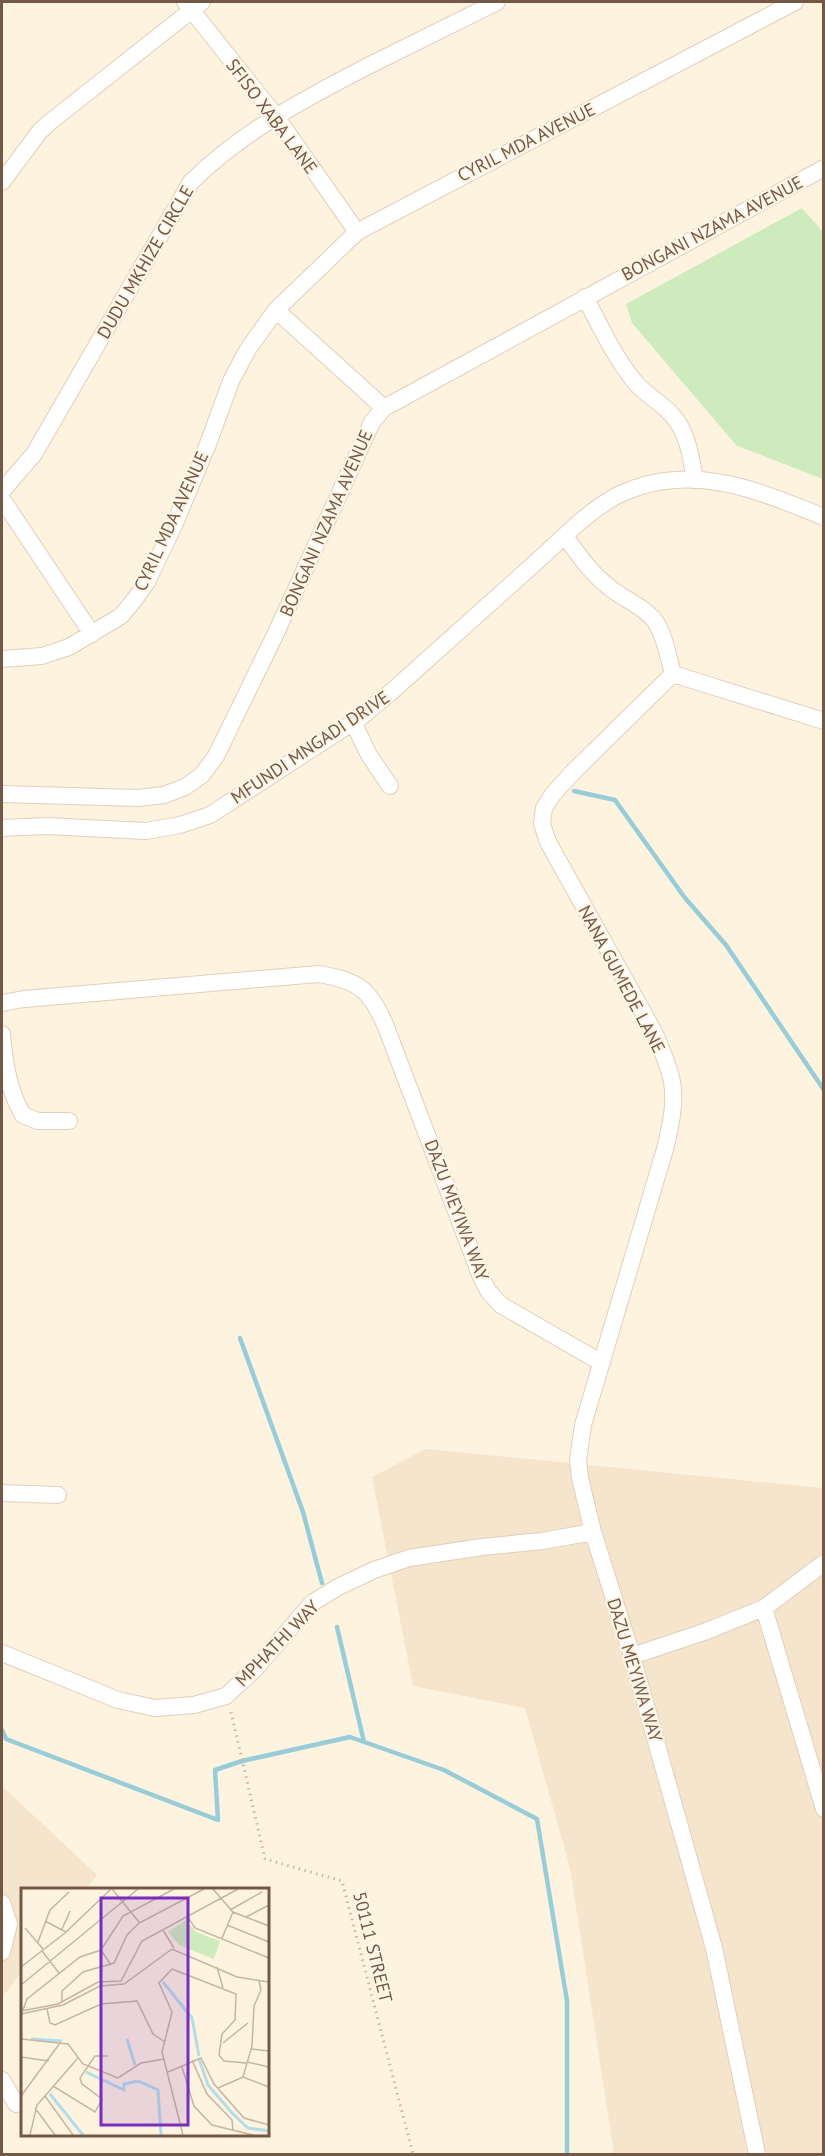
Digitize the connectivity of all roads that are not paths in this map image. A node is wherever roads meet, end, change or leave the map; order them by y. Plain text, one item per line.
1 (497, 2) edge
2 (795, 2) edge
3 (193, 4) edge
4 (275, 115) junction
5 (821, 175) edge
6 (2, 182) edge
7 (357, 232) junction
8 (585, 297) junction
9 (276, 310) junction
10 (384, 408) junction
11 (695, 480) junction
12 (2, 490) edge
13 (2, 499) edge
14 (824, 517) edge
15 (565, 536) junction
16 (92, 634) junction
17 (2, 659) edge
18 (673, 674) junction
19 (353, 722) junction
20 (824, 722) edge
21 (390, 786) dead end
22 (2, 794) edge
23 (2, 828) edge
24 (2, 1003) edge
25 (2, 1034) edge
26 (69, 1121) dead end
27 (602, 1363) junction
28 (2, 1492) edge
29 (58, 1495) dead end
30 (593, 1532) junction
31 (824, 1563) edge
32 (764, 1608) junction
33 (2, 1653) edge
34 (633, 1656) junction
35 (824, 1809) edge
36 (2, 1903) edge
37 (3, 1950) edge
38 (2, 2080) edge
39 (16, 2104) dead end
40 (757, 2154) edge

1 - 4 street, DUDU MKHIZE CIRCLE
2 - 7 street, CYRIL MDA AVENUE
3 - 4 street, SFISO XABA LANE
3 - 6 street
4 - 7 street, SFISO XABA LANE
4 - 12 street, DUDU MKHIZE CIRCLE
5 - 8 street, BONGANI NZAMA AVENUE
7 - 9 street, CYRIL MDA AVENUE
8 - 10 street, BONGANI NZAMA AVENUE
8 - 11 street
9 - 10 street
9 - 16 street, CYRIL MDA AVENUE
10 - 22 street, BONGANI NZAMA AVENUE
11 - 14 street, MFUNDI MNGADI DRIVE
11 - 15 street, MFUNDI MNGADI DRIVE
13 - 16 street
15 - 18 street
15 - 19 street, MFUNDI MNGADI DRIVE
16 - 17 street, CYRIL MDA AVENUE
18 - 20 street
18 - 27 street, NANA GUMEDE LANE
19 - 21 street
19 - 23 street, MFUNDI MNGADI DRIVE
24 - 27 street, DAZU MEYIWA WAY
25 - 26 street
27 - 30 street, DAZU MEYIWA WAY
28 - 29 street
30 - 33 street, MPHATHI WAY
30 - 34 street, DAZU MEYIWA WAY
31 - 32 street
32 - 34 street
32 - 35 street
34 - 40 street, DAZU MEYIWA WAY
36 - 37 street
38 - 39 street

